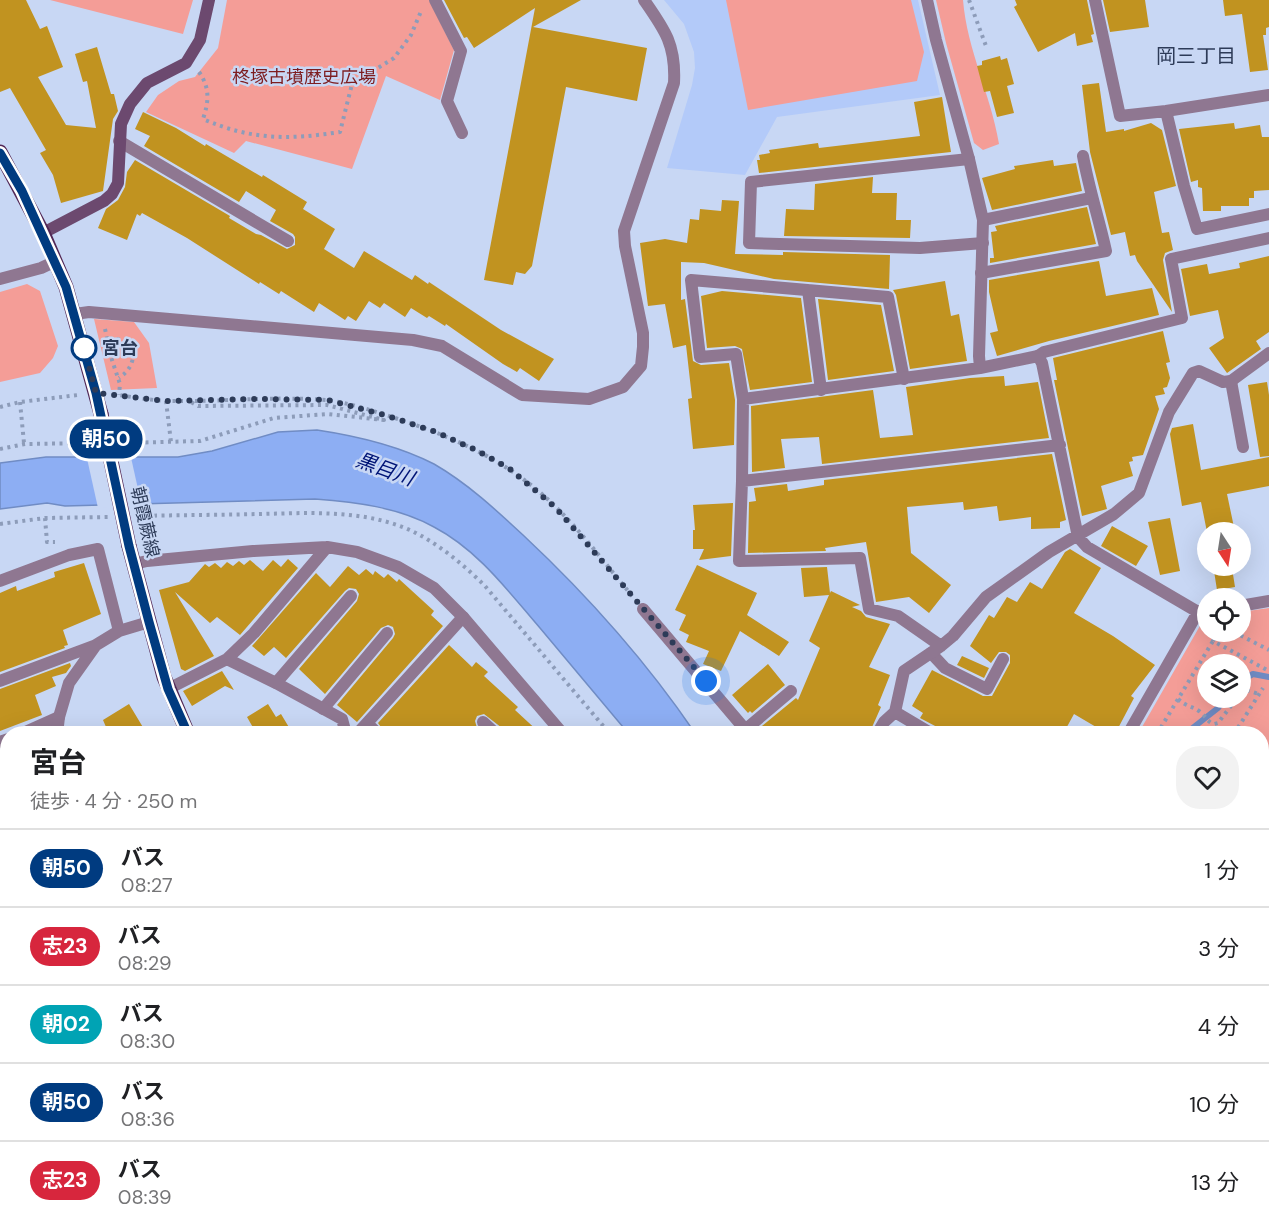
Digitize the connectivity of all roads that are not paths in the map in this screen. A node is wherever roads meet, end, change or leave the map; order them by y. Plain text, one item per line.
1 (209, 0) edge
2 (435, 0) edge
3 (644, 0) edge
4 (927, 0) edge
5 (1095, 0) edge
6 (1269, 95) edge
7 (1166, 111) junction
8 (462, 133) dead end
9 (119, 141) junction
10 (0, 152) edge
11 (1083, 156) dead end
12 (969, 159) junction
13 (1092, 198) junction
14 (1269, 214) edge
15 (983, 220) junction
16 (43, 233) junction
17 (1269, 238) edge
18 (288, 241) dead end
19 (983, 243) junction
20 (56, 261) junction
21 (981, 273) junction
22 (0, 279) edge
23 (808, 290) junction
24 (75, 314) junction
25 (1269, 352) edge
26 (1038, 356) junction
27 (980, 368) junction
28 (904, 379) junction
29 (1231, 381) junction
30 (821, 390) junction
31 (743, 399) junction
32 (1060, 445) junction
33 (1243, 447) dead end
34 (742, 482) junction
35 (1078, 537) junction
36 (327, 547) junction
37 (134, 564) junction
38 (0, 581) edge
39 (351, 596) dead end
40 (1269, 601) edge
41 (1251, 604) edge
42 (1197, 608) edge
43 (643, 609) road end
44 (463, 617) junction
45 (1197, 619) edge
46 (149, 622) junction
47 (119, 631) junction
48 (387, 633) dead end
49 (96, 645) junction
50 (936, 650) junction
51 (227, 659) junction
52 (1004, 659) dead end
53 (0, 681) edge
54 (276, 683) junction
55 (168, 689) junction
56 (791, 691) dead end
57 (323, 709) junction
58 (895, 712) junction
59 (59, 717) junction
60 (483, 722) dead end
61 (367, 723) junction
62 (39, 726) edge
63 (58, 726) edge
64 (184, 726) edge
65 (344, 726) edge
66 (364, 726) edge
67 (370, 726) edge
68 (487, 726) edge
69 (556, 726) edge
70 (744, 726) edge
71 (753, 726) edge
72 (882, 726) edge
73 (919, 726) edge
74 (1133, 726) edge

1 - 9 street
2 - 8 street
3 - 24 street
4 - 12 street
5 - 7 street
6 - 7 street
7 - 14 street
9 - 16 street
9 - 18 street
10 - 16 main road, 朝霞蕨線
11 - 13 street
12 - 15 street
12 - 19 street
13 - 15 street
13 - 21 street
15 - 19 street
16 - 20 main road, 朝霞蕨線
17 - 26 street
19 - 21 street
20 - 22 street
20 - 24 main road, 朝霞蕨線
21 - 27 street
23 - 28 street
23 - 30 street
23 - 31 street
24 - 37 main road, 朝霞蕨線, bridge
25 - 29 street
26 - 27 street
26 - 32 street
27 - 28 street
28 - 30 street
29 - 33 street
29 - 35 street
30 - 31 street
31 - 34 street
32 - 34 street
32 - 35 street
34 - 50 street
35 - 42 street
35 - 50 street
36 - 37 street
36 - 44 street
36 - 51 street
37 - 46 main road, 朝霞蕨線
38 - 47 street
39 - 54 street
40 - 41 street
43 - 70 street
44 - 61 street
44 - 69 street
45 - 74 street
46 - 47 street
46 - 55 main road, 朝霞蕨線
47 - 49 street
48 - 57 street
49 - 53 street
49 - 59 street
50 - 52 street
50 - 58 street
51 - 54 street
51 - 55 street
54 - 57 street
55 - 64 main road, 朝霞蕨線
56 - 71 street
57 - 65 street
58 - 72 street
58 - 73 street
59 - 62 street
59 - 63 street
60 - 68 street
61 - 66 street
61 - 67 street

